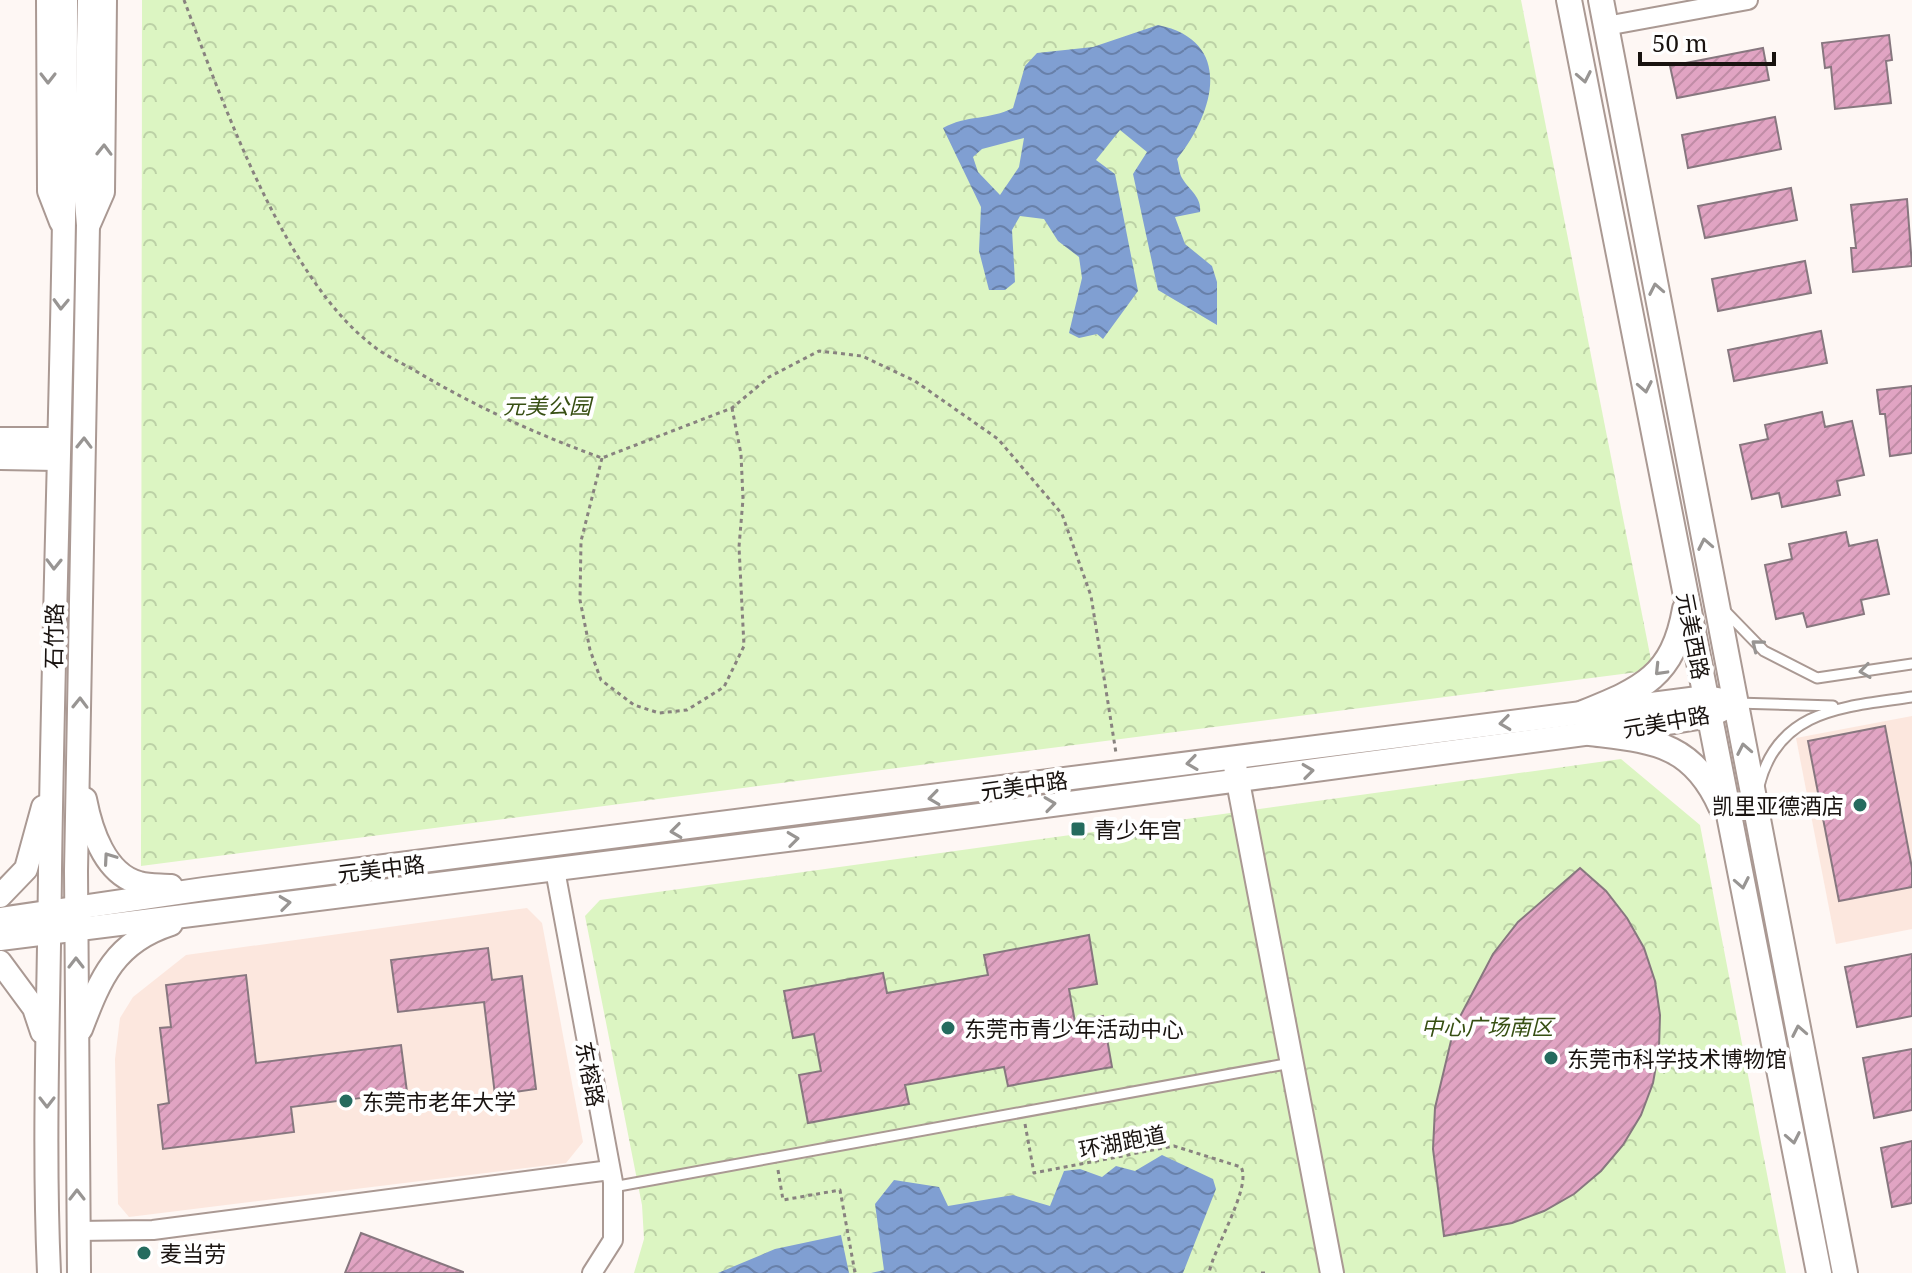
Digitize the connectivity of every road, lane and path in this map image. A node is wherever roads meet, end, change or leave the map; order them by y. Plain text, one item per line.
1 (48, 0) edge
2 (66, 0) edge
3 (89, 0) edge
4 (105, 0) edge
5 (184, 0) edge
6 (1569, 0) edge
7 (1601, 0) edge
8 (1748, 0) edge
9 (1606, 26) junction
10 (88, 225) junction
11 (63, 226) junction
12 (732, 408) junction
13 (0, 439) edge
14 (56, 449) junction
15 (0, 458) edge
16 (602, 458) junction
17 (1714, 591) junction
18 (1687, 599) junction
19 (1912, 664) edge
20 (1912, 697) edge
21 (1736, 703) junction
22 (1708, 707) junction
23 (1844, 707) junction
24 (1586, 723) junction
25 (1235, 768) junction
26 (79, 772) junction
27 (1119, 772) junction
28 (51, 775) junction
29 (1756, 809) junction
30 (1732, 830) junction
31 (555, 870) junction
32 (204, 889) junction
33 (0, 896) edge
34 (207, 913) junction
35 (76, 918) junction
36 (0, 919) edge
37 (49, 922) junction
38 (0, 939) edge
39 (0, 962) edge
40 (76, 1041) junction
41 (47, 1046) junction
42 (1291, 1063) junction
43 (1022, 1112) junction
44 (776, 1158) junction
45 (612, 1179) junction
46 (77, 1231) junction
47 (49, 1273) edge
48 (79, 1273) edge
49 (592, 1273) edge
50 (855, 1273) edge
51 (1209, 1273) edge
52 (1261, 1273) edge
53 (1267, 1273) edge
54 (1332, 1273) edge
55 (1819, 1273) edge
56 (1845, 1273) edge

1 -> 11 street
2 - 11 street, 石竹路
3 - 10 street, 石竹路
10 -> 4 street
5 - 16 path
6 -> 18 main road, 元美西路
7 - 9 main road, 元美西路
8 - 9 street
17 -> 9 main road, 元美西路
26 -> 10 street, 石竹路
11 -> 14 street, 石竹路
12 - 16 path
12 - 16 path
12 - 27 path
13 - 14 street
14 - 15 street
14 -> 28 street, 石竹路
19 -> 17 lane
17 - 21 main road, 元美西路
18 - 22 main road, 元美西路
18 -> 24 main road
20 - 23 lane
21 - 22 street, 元美中路
21 - 23 lane
29 -> 21 main road, 元美西路
22 - 24 street, 元美中路
22 - 30 main road, 元美西路
23 - 29 lane
24 - 25 street, 元美中路
24 - 30 main road
25 -> 27 street, 元美中路
31 -> 25 street, 元美中路
25 - 42 street
32 -> 26 street
26 - 35 street, 石竹路
27 -> 32 street, 元美中路
28 - 33 street
28 - 37 street, 石竹路
56 -> 29 main road, 元美西路
30 -> 55 main road, 元美西路
34 -> 31 street, 元美中路
31 - 45 street, 东榕路
32 - 35 street, 元美中路
34 - 35 street, 元美中路
34 - 40 street
35 - 37 street, 元美中路
40 -> 35 street, 石竹路
36 - 37 street, 元美中路
37 - 38 street, 元美中路
37 - 41 street, 石竹路
39 - 41 street
46 -> 40 street, 石竹路
41 -> 47 street, 石竹路
42 - 43 lane
42 - 54 street
43 - 44 lane
43 - 51 path, 环湖跑道
44 - 45 lane
44 - 50 path
45 - 46 street
45 - 49 street, 东榕路
46 - 48 street, 石竹路
52 - 53 path

